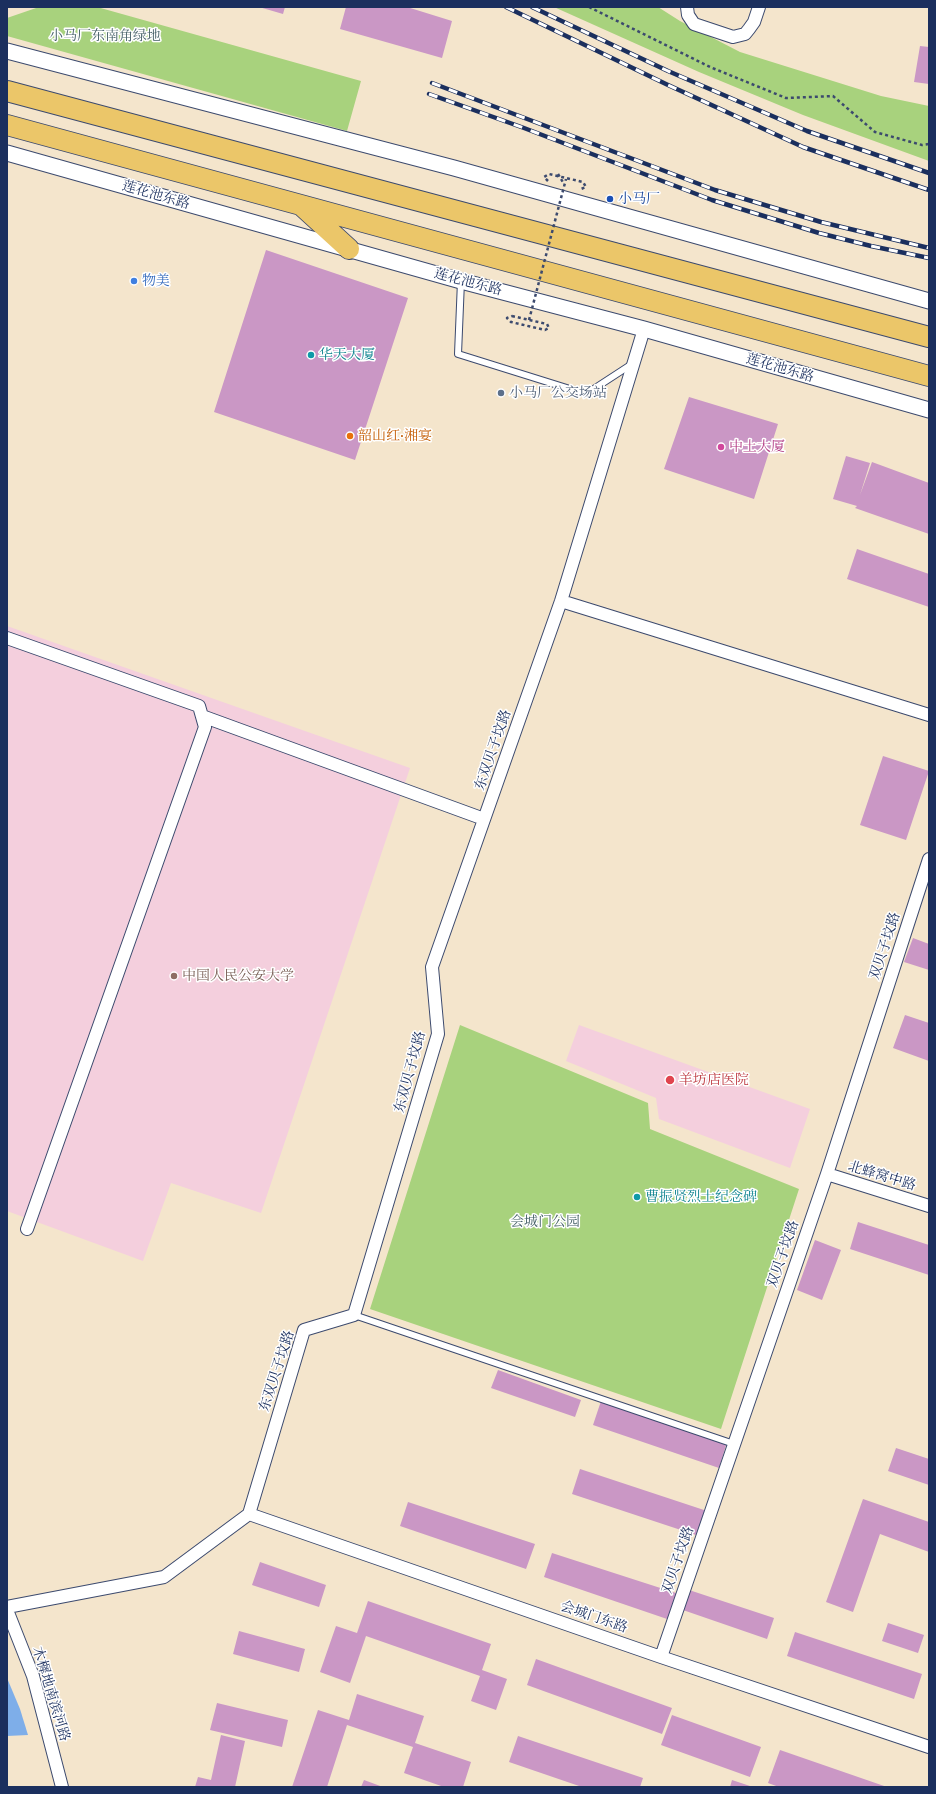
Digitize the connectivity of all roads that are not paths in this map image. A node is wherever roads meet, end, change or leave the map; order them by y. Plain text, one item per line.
1 (687, 7) edge
2 (759, 7) edge
3 (7, 51) edge
4 (7, 80) edge
5 (7, 91) edge
6 (66, 108) junction
7 (7, 125) edge
8 (7, 134) edge
9 (87, 147) junction
10 (7, 153) edge
11 (300, 204) junction
12 (349, 249) junction
13 (461, 281) junction
14 (929, 301) edge
15 (644, 329) junction
16 (929, 337) edge
17 (634, 363) junction
18 (929, 376) edge
19 (929, 410) edge
20 (561, 601) junction
21 (7, 638) edge
22 (929, 715) edge
23 (202, 716) junction
24 (484, 818) junction
25 (929, 859) edge
26 (923, 897) edge
27 (826, 1174) junction
28 (929, 1206) edge
29 (27, 1229) dead end
30 (354, 1315) junction
31 (734, 1444) junction
32 (249, 1514) junction
33 (7, 1607) edge
34 (7, 1610) edge
35 (661, 1657) junction
36 (929, 1747) edge
37 (62, 1787) edge

1 - 2 street
3 - 14 street
4 - 6 highway
5 - 6 highway
6 - 16 highway
7 - 9 highway, 莲花池东路
8 - 9 highway
9 - 11 highway, 莲花池东路
10 - 12 street, 莲花池东路
11 - 12 highway
11 - 18 highway, 莲花池东路
12 - 13 street, 莲花池东路
13 - 15 street, 莲花池东路
13 - 17 lane
15 - 17 street, 东双贝子坟路
15 - 19 street, 莲花池东路
17 - 20 street, 东双贝子坟路
20 - 22 street
20 - 24 street, 东双贝子坟路
21 - 23 street
23 - 24 street
23 - 29 street
24 - 30 street, 东双贝子坟路
25 - 26 street, 双贝子坟路
26 - 27 street, 双贝子坟路
27 - 28 street, 北蜂窝中路
27 - 31 street, 双贝子坟路
30 - 31 lane
30 - 32 street, 东双贝子坟路
31 - 35 street, 双贝子坟路
32 - 33 street
32 - 35 street, 会城门东路
34 - 37 street, 木樨地南滨河路
35 - 36 street, 会城门东路

